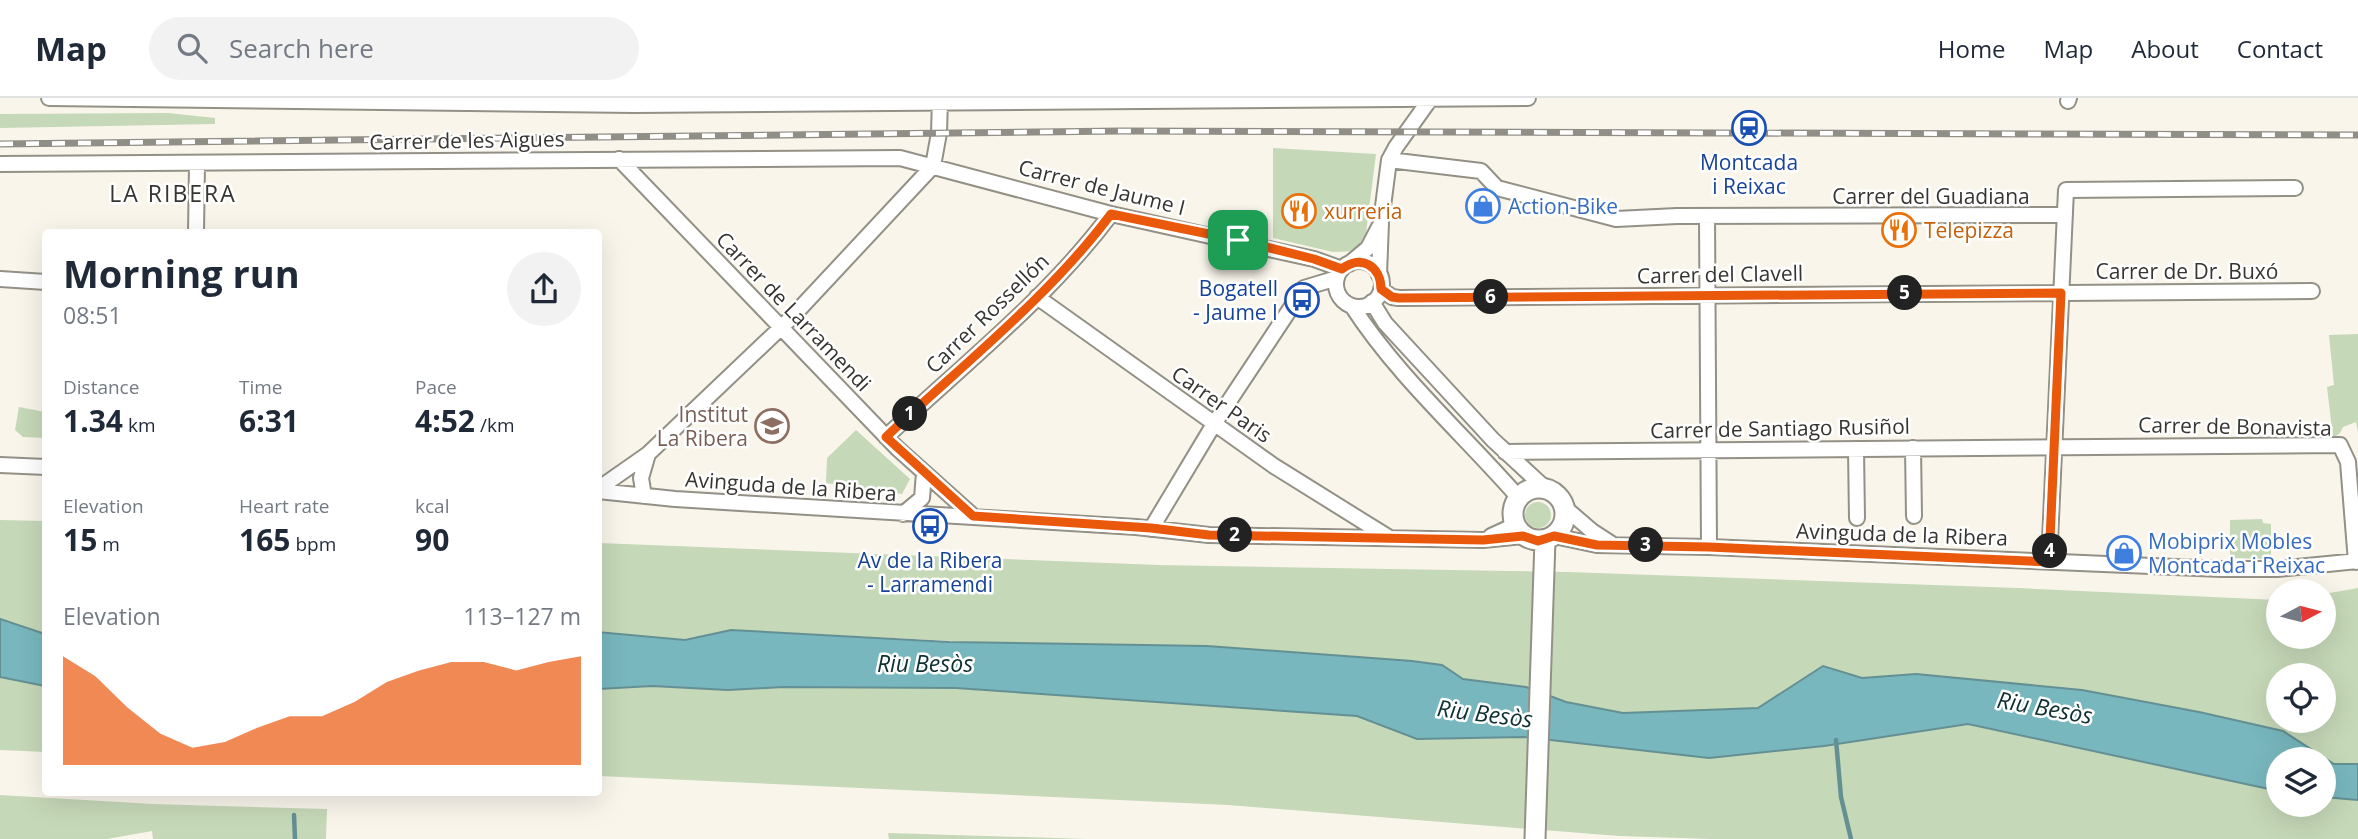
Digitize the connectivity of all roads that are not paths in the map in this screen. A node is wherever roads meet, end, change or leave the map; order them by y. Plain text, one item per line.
1 (49, 98) edge
2 (1528, 98) edge
3 (1430, 99) edge
4 (409, 100) edge
5 (1183, 100) edge
6 (470, 101) edge
7 (613, 101) edge
8 (940, 101) edge
9 (620, 159) junction
10 (1389, 160) junction
11 (0, 164) edge
12 (197, 164) junction
13 (933, 166) junction
14 (2295, 188) dead end
15 (1111, 214) junction
16 (2065, 215) junction
17 (1707, 217) junction
18 (1381, 222) junction
19 (196, 229) edge
20 (1343, 270) junction
21 (0, 279) edge
22 (42, 282) edge
23 (1380, 282) junction
24 (2312, 291) dead end
25 (2061, 293) junction
26 (1707, 296) junction
27 (1037, 297) junction
28 (1373, 302) junction
29 (1352, 306) junction
30 (779, 327) junction
31 (1214, 424) junction
32 (886, 437) junction
33 (2055, 447) junction
34 (1913, 448) junction
35 (1856, 449) junction
36 (1710, 451) junction
37 (1505, 452) junction
38 (648, 454) junction
39 (0, 465) edge
40 (42, 467) edge
41 (924, 473) junction
42 (602, 487) edge
43 (1546, 489) junction
44 (602, 491) edge
45 (643, 496) junction
46 (1518, 498) junction
47 (1564, 507) junction
48 (903, 514) junction
49 (973, 516) junction
50 (1914, 516) dead end
51 (1857, 517) dead end
52 (1151, 528) junction
53 (1519, 531) junction
54 (1388, 537) junction
55 (1548, 544) junction
56 (1612, 544) junction
57 (1709, 547) junction
58 (2049, 562) junction
59 (2357, 562) edge
60 (1535, 839) edge

1 - 4 street
2 - 3 street
3 - 5 street
3 - 10 street
4 - 6 street
5 - 8 street
6 - 7 street
7 - 8 street
8 - 13 street
9 - 12 street, Carrer de les Aigues
9 - 13 street, Carrer de les Aigues
9 - 30 street, Carrer de Larramendi
10 - 17 street, Carrer del Guadiana
10 - 18 street
11 - 12 street, Carrer de les Aigues
12 - 19 street
13 - 15 street, Carrer de Jaume I
13 - 30 street
14 - 16 street
15 - 20 street, Carrer de Jaume I
15 - 27 street, Carrer Rossellón
16 - 17 street, Carrer del Guadiana
16 - 25 street
17 - 26 street
18 - 20 street
18 - 23 street
20 - 23 street
20 - 29 street
20 - 31 street
21 - 22 street
23 - 26 street, Carrer del Clavell
23 - 28 street
24 - 25 street, Carrer de Dr. Buxó
25 - 26 street, Carrer del Clavell
25 - 33 street
26 - 36 street
27 - 31 street, Carrer Paris
27 - 32 street, Carrer Rossellón
28 - 29 street
28 - 37 street
29 - 46 street
30 - 32 street, Carrer de Larramendi
30 - 38 street
31 - 52 street
31 - 54 street, Carrer Paris
32 - 41 street, Carrer de Larramendi
33 - 34 street, Carrer de Santiago Rusiñol
33 - 58 street
33 - 59 street, Carrer de Bonavista
34 - 35 street, Carrer de Santiago Rusiñol
34 - 50 street
35 - 36 street, Carrer de Santiago Rusiñol
35 - 51 street
36 - 37 street, Carrer de Santiago Rusiñol
36 - 57 street
37 - 43 street
38 - 42 street
38 - 45 street
39 - 40 street
41 - 48 street
41 - 49 street, Carrer de Larramendi
43 - 46 street
43 - 47 street
44 - 45 street, Avinguda de la Ribera
45 - 48 street, Avinguda de la Ribera
46 - 53 street
47 - 55 street
47 - 56 street
48 - 49 street, Avinguda de la Ribera
49 - 52 street, Avinguda de la Ribera
52 - 54 street, Avinguda de la Ribera
53 - 54 street, Avinguda de la Ribera
53 - 55 street
55 - 56 street, Avinguda de la Ribera
55 - 60 street
56 - 57 street, Avinguda de la Ribera
57 - 58 street, Avinguda de la Ribera
58 - 59 street, Avinguda de la Ribera

